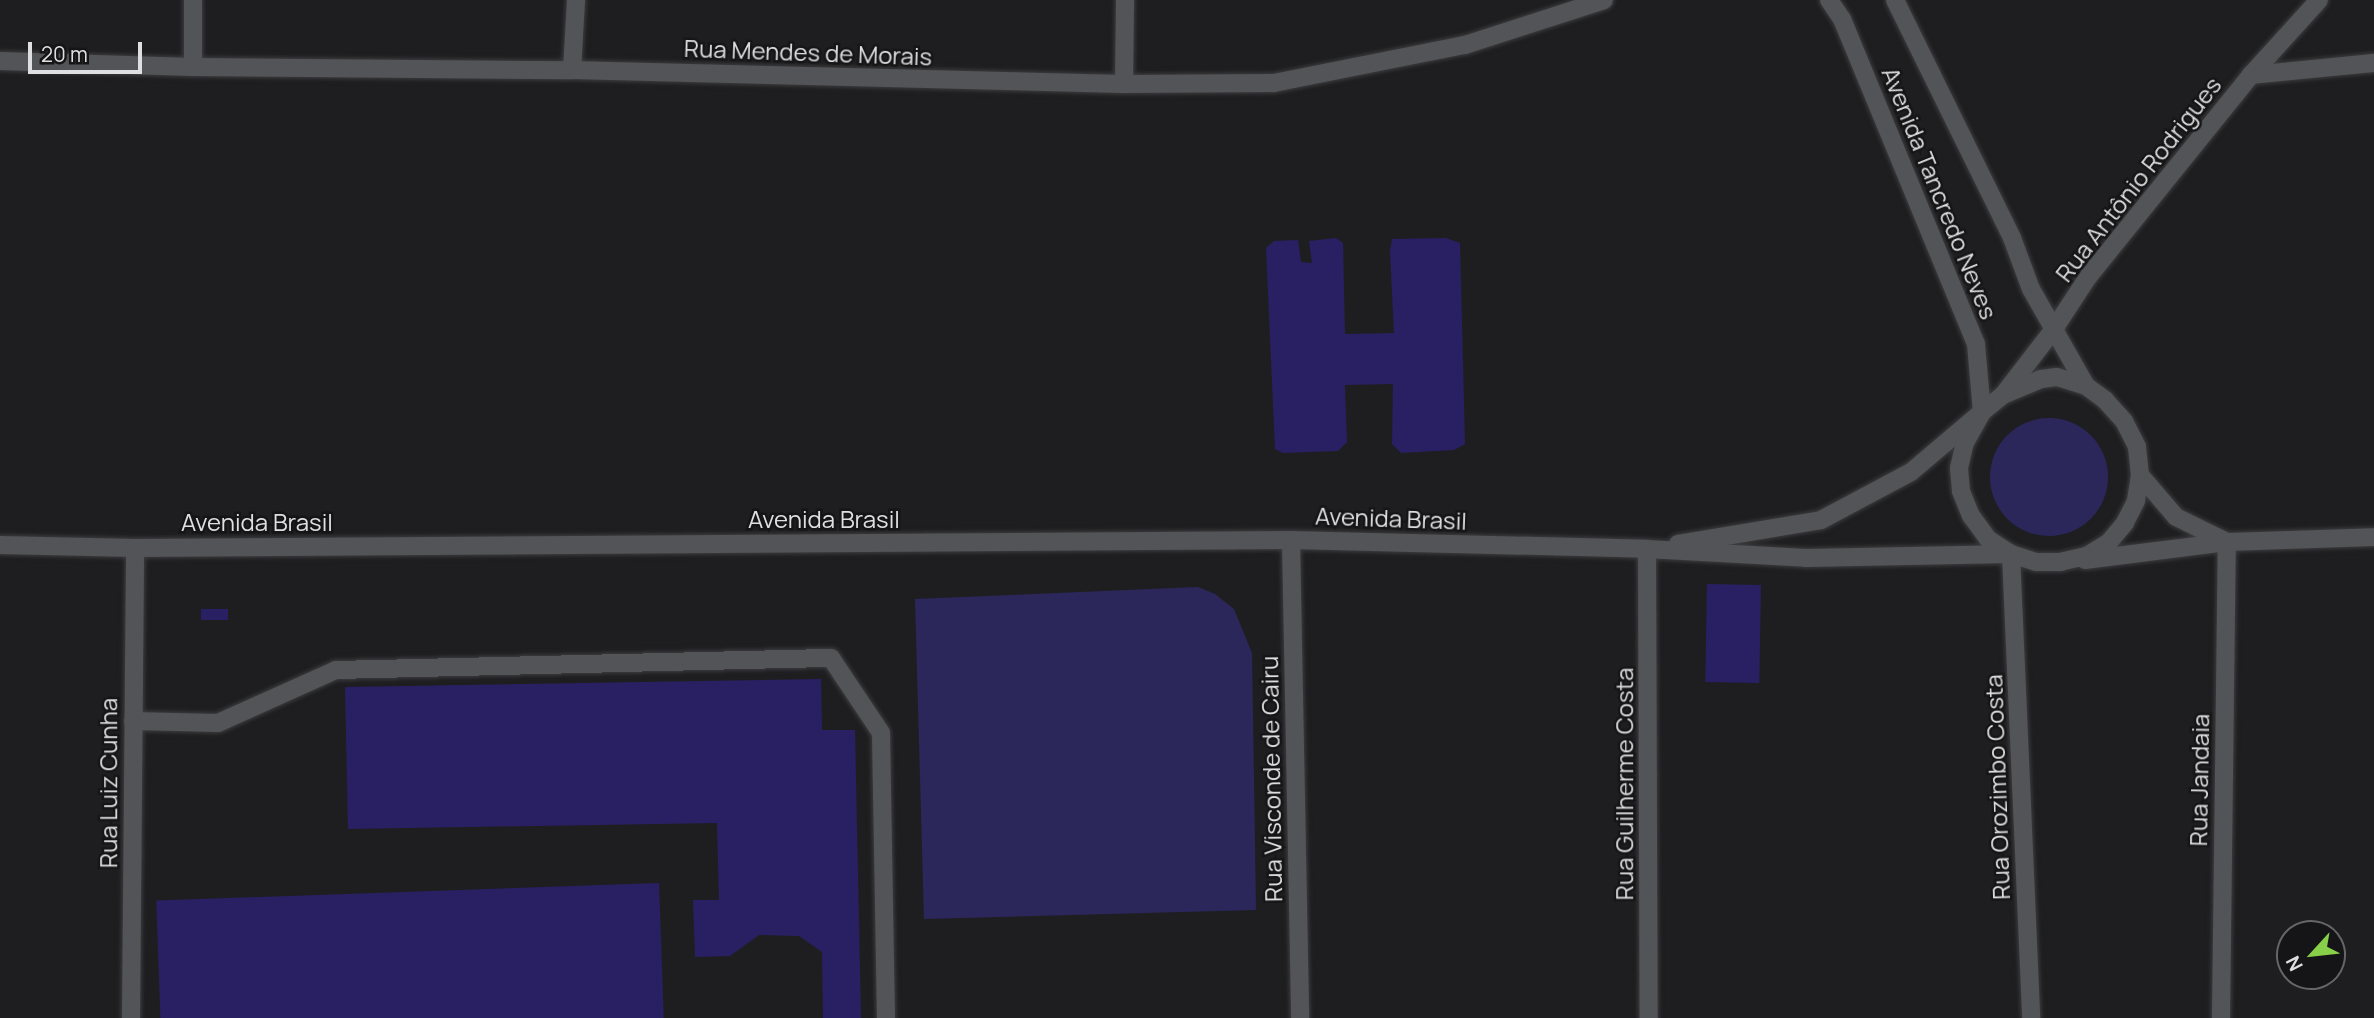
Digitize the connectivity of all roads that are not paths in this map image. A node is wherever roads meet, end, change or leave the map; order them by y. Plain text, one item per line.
1 (193, 0) edge
2 (576, 0) edge
3 (1125, 0) edge
4 (1604, 0) edge
5 (1829, 0) edge
6 (1895, 0) edge
7 (2319, 0) edge
8 (0, 61) edge
9 (2374, 63) edge
10 (192, 67) junction
11 (572, 70) junction
12 (2251, 75) junction
13 (1124, 85) junction
14 (2054, 329) junction
15 (2086, 386) junction
16 (2003, 395) junction
17 (1982, 412) junction
18 (2140, 475) junction
19 (2374, 537) edge
20 (1291, 540) junction
21 (2227, 542) junction
22 (0, 545) edge
23 (135, 548) junction
24 (1647, 549) junction
25 (2011, 554) junction
26 (2061, 562) junction
27 (133, 721) junction
28 (131, 1018) edge
29 (886, 1018) edge
30 (1300, 1018) edge
31 (1649, 1018) edge
32 (2031, 1018) edge
33 (2221, 1018) edge

1 - 10 street
2 - 11 street
3 - 13 street
4 - 13 street, Rua Mendes de Morais
5 - 17 street, Avenida Tancredo Neves
6 - 14 street, Avenida Tancredo Neves
7 - 12 street, Rua Antônio Rodrigues
8 - 10 street, Rua Mendes de Morais
9 - 12 street
10 - 11 street, Rua Mendes de Morais
11 - 13 street, Rua Mendes de Morais
12 - 14 street, Rua Antônio Rodrigues
14 - 15 street, Avenida Tancredo Neves
14 - 16 street, Rua Antônio Rodrigues
15 - 16 street
15 - 18 street
16 - 17 street
17 - 24 street
17 - 25 street
18 - 21 street
18 - 26 street
19 - 21 street
20 - 23 street, Avenida Brasil
20 - 24 street, Avenida Brasil
20 - 30 street, Rua Visconde de Cairu
21 - 26 street
21 - 33 street, Rua Jandaia
22 - 23 street, Avenida Brasil
23 - 27 street, Rua Luiz Cunha
24 - 25 street
24 - 31 street, Rua Guilherme Costa
25 - 26 street
25 - 32 street, Rua Orozimbo Costa
27 - 28 street, Rua Luiz Cunha
27 - 29 street

